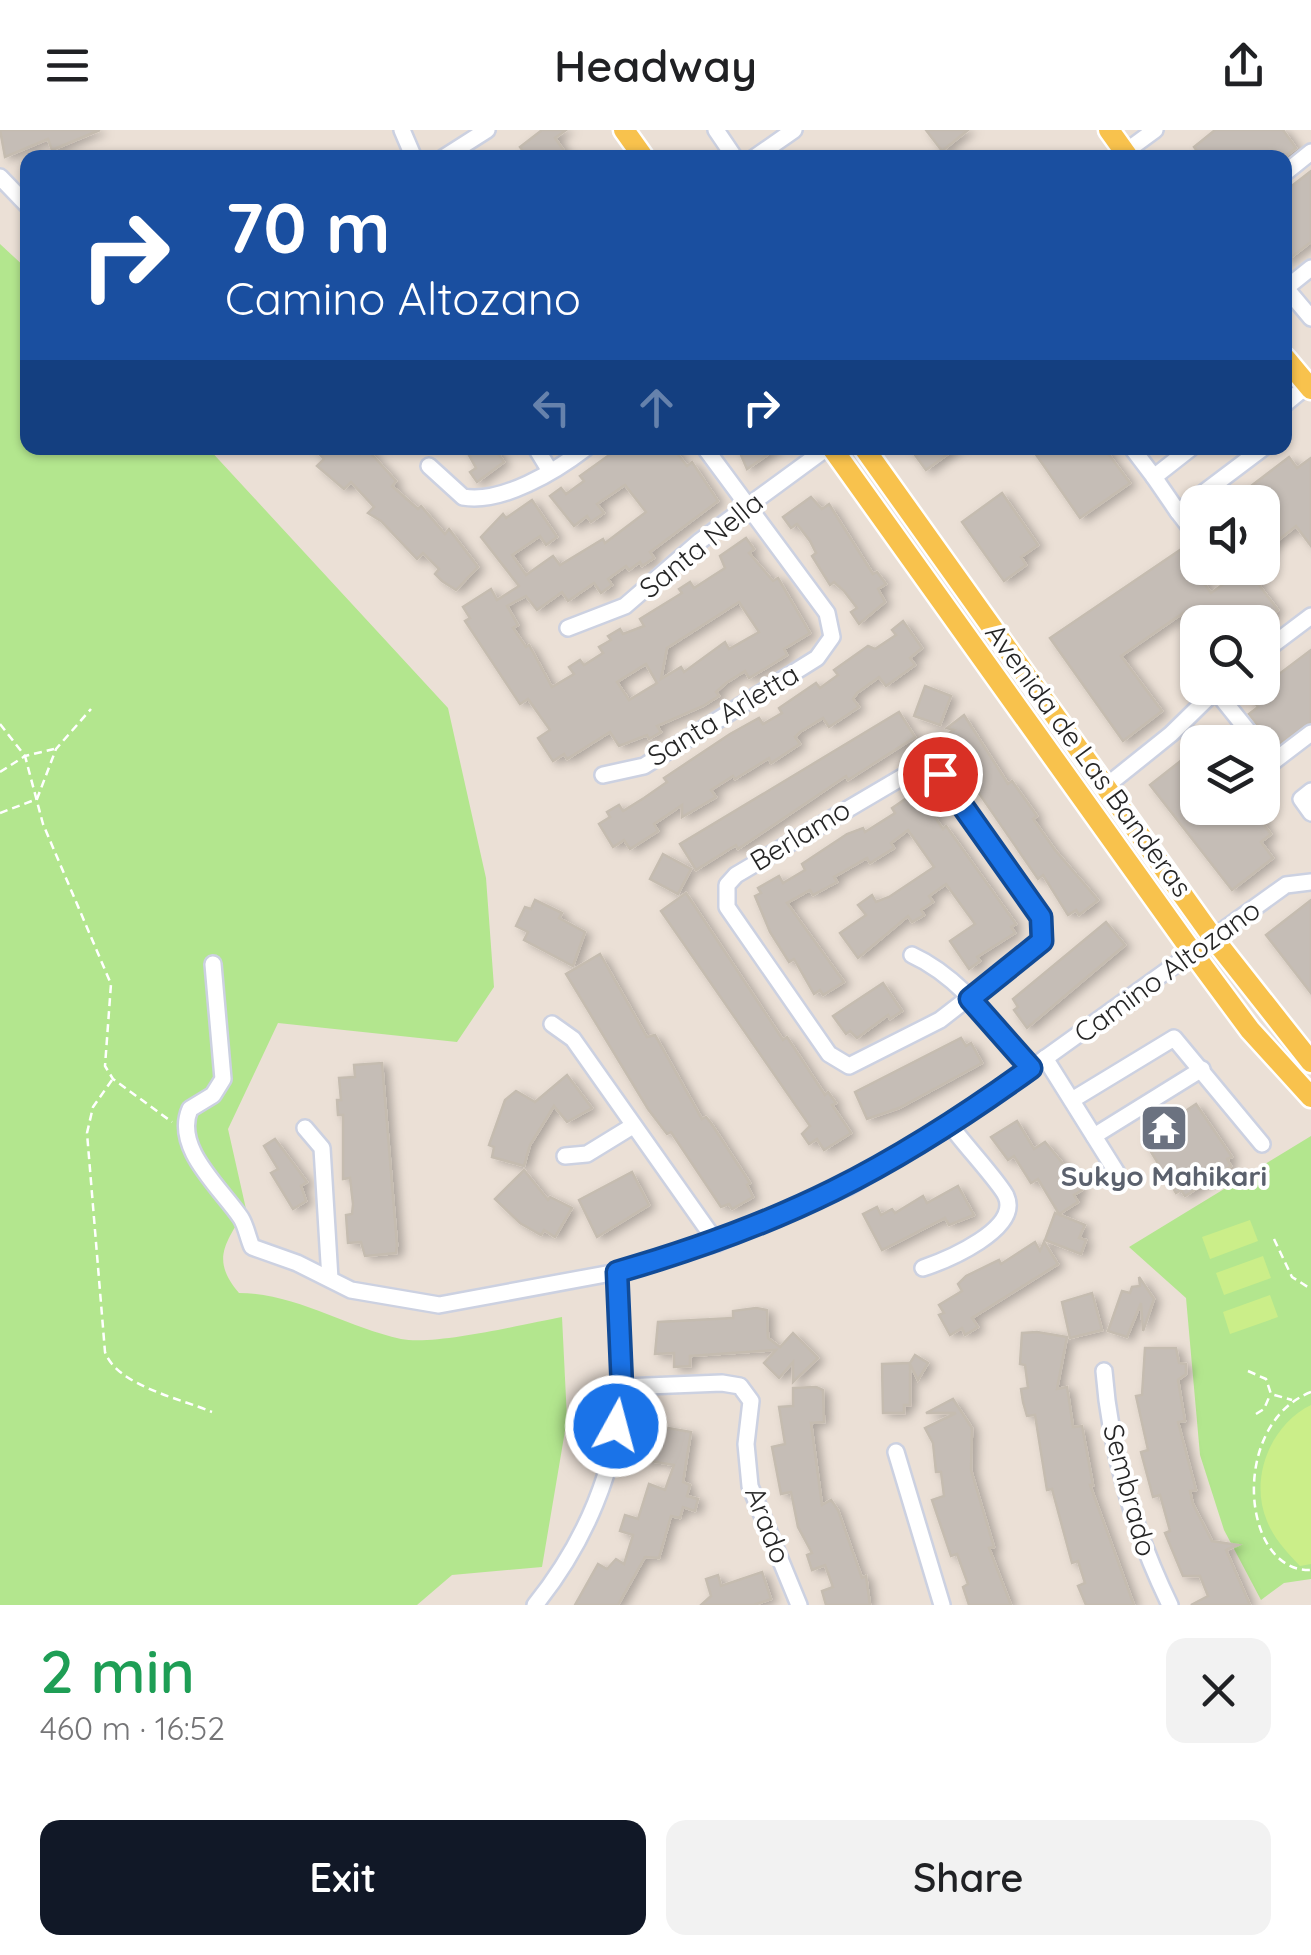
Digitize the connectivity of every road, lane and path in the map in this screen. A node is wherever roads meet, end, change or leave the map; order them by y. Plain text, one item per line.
1 (487, 130) edge
2 (794, 130) edge
3 (1108, 130) edge
4 (1155, 130) edge
5 (456, 150) edge
6 (765, 150) edge
7 (1123, 150) edge
8 (1133, 150) edge
9 (0, 177) edge
10 (20, 198) edge
11 (1292, 295) edge
12 (1311, 318) edge
13 (1292, 366) edge
14 (1309, 387) edge
15 (540, 455) edge
16 (575, 455) edge
17 (710, 455) edge
18 (819, 455) edge
19 (834, 455) edge
20 (869, 455) edge
21 (1137, 455) edge
22 (1182, 455) edge
23 (1254, 455) edge
24 (429, 466) dead end
25 (550, 470) junction
26 (1154, 477) junction
27 (748, 506) junction
28 (1178, 512) junction
29 (1180, 515) edge
30 (1311, 616) edge
31 (568, 628) dead end
32 (1280, 639) edge
33 (1199, 705) edge
34 (1229, 705) edge
35 (91, 709) dead end
36 (0, 724) edge
37 (1244, 725) edge
38 (1311, 733) edge
39 (56, 748) junction
40 (26, 756) junction
41 (1280, 756) edge
42 (0, 772) edge
43 (602, 775) dead end
44 (1105, 787) junction
45 (1311, 790) edge
46 (37, 798) junction
47 (1311, 813) edge
48 (0, 814) edge
49 (1311, 882) edge
50 (1214, 940) junction
51 (1193, 954) junction
52 (912, 955) dead end
53 (213, 964) dead end
54 (970, 999) junction
55 (552, 1024) dead end
56 (1311, 1062) edge
57 (1038, 1063) junction
58 (1202, 1068) junction
59 (113, 1079) junction
60 (1311, 1097) edge
61 (1072, 1100) junction
62 (630, 1126) junction
63 (951, 1126) junction
64 (305, 1128) dead end
65 (186, 1131) junction
66 (1094, 1136) junction
67 (1262, 1144) dead end
68 (565, 1156) dead end
69 (1117, 1172) dead end
70 (1274, 1239) dead end
71 (717, 1243) junction
72 (923, 1268) dead end
73 (617, 1272) junction
74 (330, 1279) junction
75 (1311, 1289) edge
76 (1104, 1371) dead end
77 (1248, 1371) dead end
78 (622, 1388) junction
79 (1311, 1392) edge
80 (1271, 1394) junction
81 (1293, 1401) junction
82 (212, 1412) dead end
83 (1256, 1414) dead end
84 (896, 1452) dead end
85 (1311, 1570) edge
86 (535, 1605) edge
87 (799, 1605) edge
88 (942, 1605) edge
89 (1170, 1605) edge

1 - 5 street
2 - 6 street
3 - 7 main road
4 - 8 street
9 - 10 street
11 - 12 street
13 - 14 main road
15 - 25 street
16 - 25 street
17 - 27 street
18 - 27 street, Santa Nella
19 - 51 main road, Avenida de Las Banderas
20 - 44 main road, Avenida de Las Banderas
21 - 26 street
22 - 26 street
23 - 28 street
24 - 25 street
26 - 28 street
27 - 31 street, Santa Nella
27 - 43 street, Santa Arletta
28 - 29 street
30 - 32 street
33 - 44 street
34 - 37 street
35 - 39 path
36 - 40 path
38 - 41 street
39 - 40 path
39 - 46 path
40 - 42 path
40 - 46 path
44 - 50 main road, Avenida de Las Banderas
45 - 47 street
46 - 48 path
46 - 59 path
49 - 50 street, Camino Altozano
50 - 51 street, Camino Altozano
50 - 56 main road, Avenida de Las Banderas
51 - 57 street, Camino Altozano
51 - 60 main road, Avenida de Las Banderas
52 - 54 street
53 - 65 street
54 - 54 street, Berlamo
54 - 57 street
55 - 62 street
57 - 61 street
57 - 63 street, Camino Altozano
58 - 61 street
58 - 66 street
58 - 67 street
59 - 65 path
59 - 82 path
61 - 66 street
62 - 68 street
62 - 71 street
63 - 71 street, Camino Altozano
63 - 72 street
64 - 74 street
65 - 74 street, Camino Altozano
66 - 69 street
70 - 75 path
71 - 73 street, Camino Altozano
73 - 74 street, Camino Altozano
73 - 78 street
76 - 89 street, Sembrado
77 - 80 path
78 - 86 street
78 - 87 street, Arado
79 - 81 path
80 - 81 path
80 - 83 path
81 - 85 path
84 - 88 street

